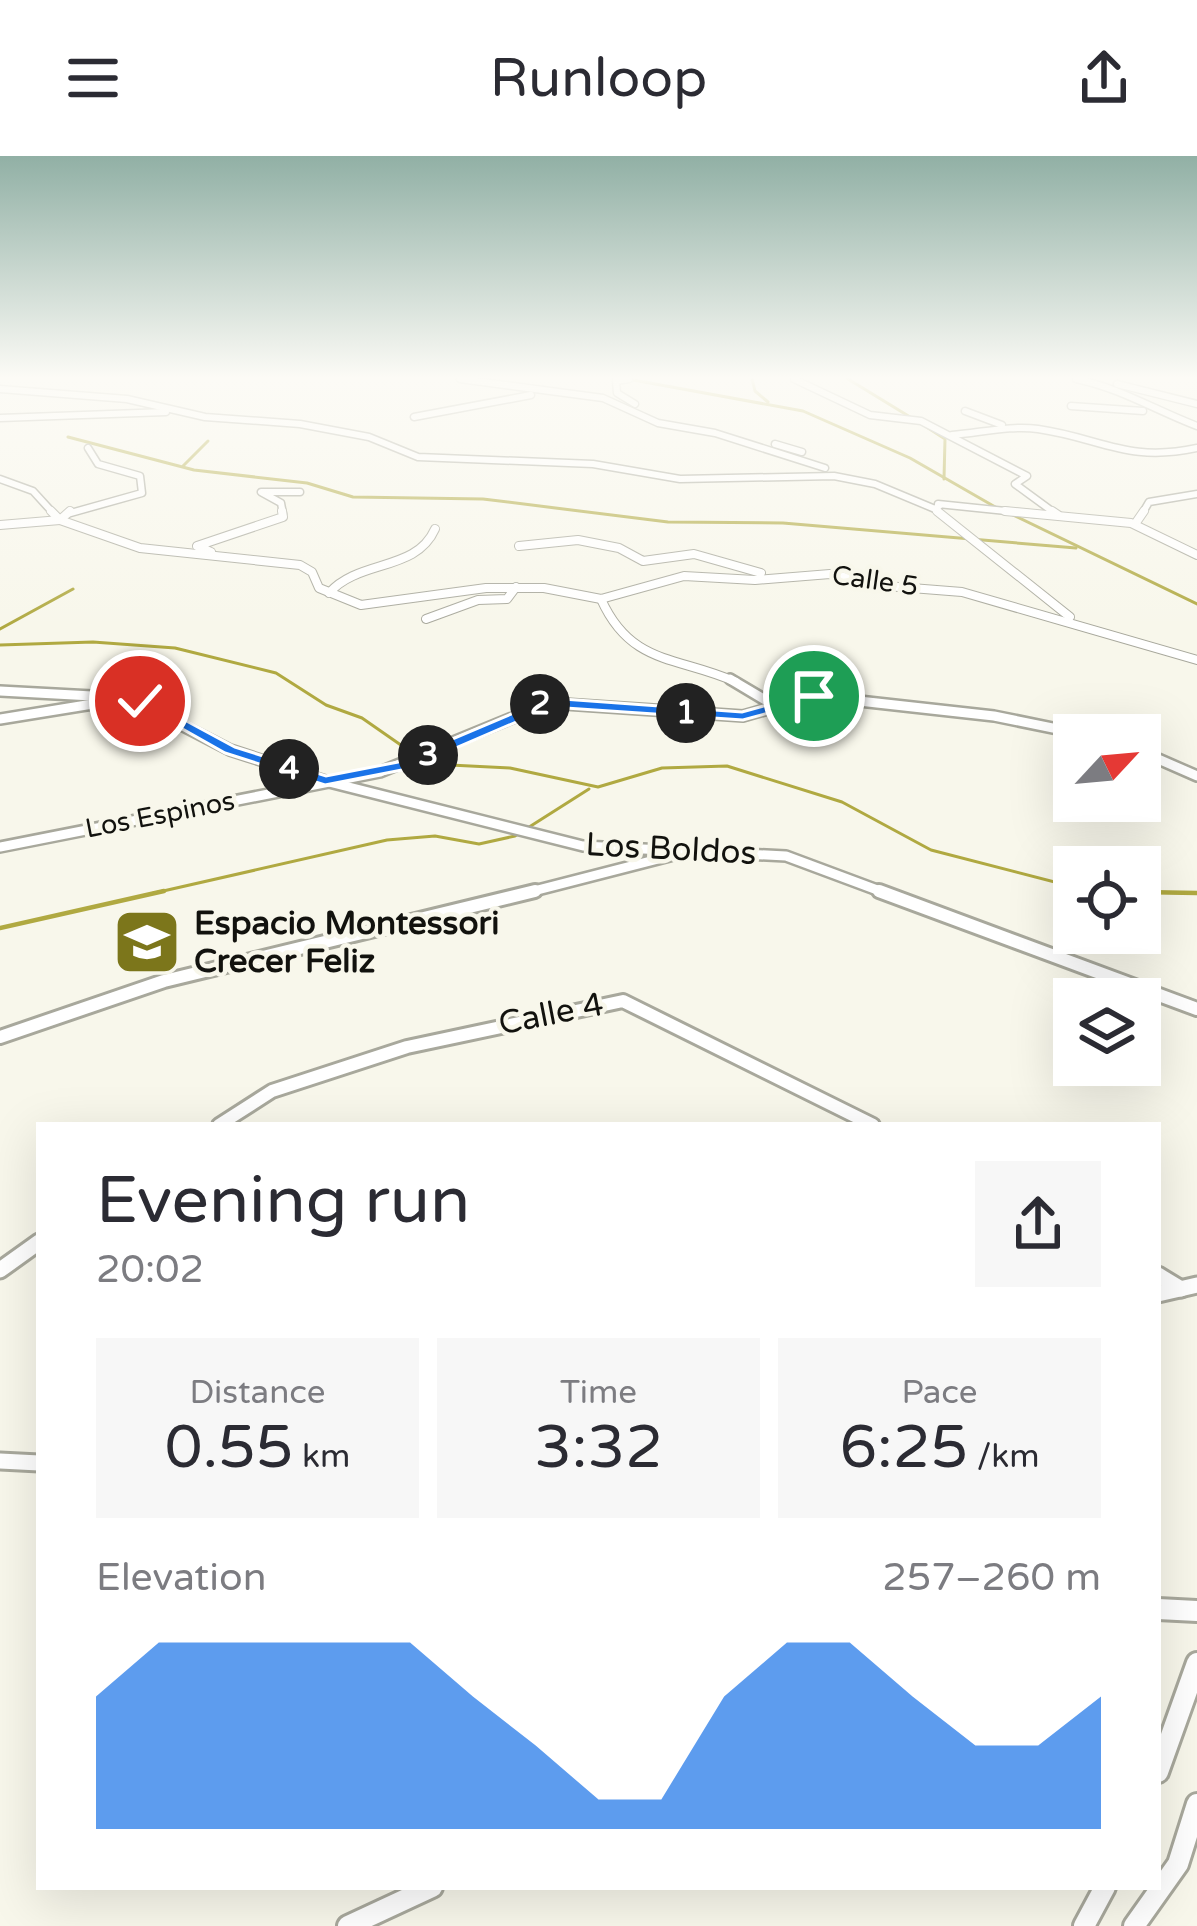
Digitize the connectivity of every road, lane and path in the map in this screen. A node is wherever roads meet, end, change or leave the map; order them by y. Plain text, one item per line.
1 (97, 462) edge
2 (533, 462) edge
3 (798, 462) edge
4 (999, 462) edge
5 (0, 479) edge
6 (300, 492) dead end
7 (1197, 494) edge
8 (937, 506) junction
9 (1058, 514) junction
10 (60, 520) junction
11 (1135, 524) junction
12 (0, 525) edge
13 (435, 530) dead end
14 (519, 546) dead end
15 (1197, 555) edge
16 (247, 561) junction
17 (805, 574) junction
18 (516, 587) junction
19 (329, 593) junction
20 (602, 598) junction
21 (426, 619) dead end
22 (1076, 621) junction
23 (1197, 660) edge
24 (0, 691) edge
25 (128, 698) junction
26 (772, 704) junction
27 (0, 719) edge
28 (1053, 728) edge
29 (1161, 760) edge
30 (1197, 776) edge
31 (325, 781) junction
32 (0, 847) edge
33 (681, 853) junction
34 (1197, 1009) edge
35 (0, 1037) edge
36 (224, 1122) edge
37 (866, 1122) edge
38 (36, 1244) edge
39 (0, 1270) edge
40 (1161, 1276) edge
41 (1189, 1287) edge
42 (0, 1461) edge
43 (36, 1462) edge
44 (1161, 1610) edge
45 (1197, 1611) edge
46 (1197, 1664) edge
47 (1161, 1764) edge
48 (1197, 1804) edge
49 (1161, 1888) edge
50 (426, 1890) edge
51 (1103, 1890) edge
52 (1160, 1890) edge
53 (348, 1926) edge
54 (1084, 1926) edge
55 (1134, 1926) edge

1 - 10 street
2 - 8 street
3 - 8 street
4 - 9 street
5 - 10 street
6 - 16 street
7 - 11 street
8 - 9 street
8 - 22 street
9 - 11 street
10 - 12 street
10 - 16 street
11 - 15 street
13 - 19 street
14 - 17 street
16 - 19 street
17 - 20 street, Calle 5
17 - 22 street, Calle 5
18 - 19 street
18 - 20 street
18 - 21 street
20 - 26 street
22 - 23 street, Calle 5
24 - 25 street, Los Boldos
25 - 27 street
25 - 31 street, Los Boldos
26 - 28 street, Los Espinos
26 - 31 street, Los Espinos
29 - 30 street
31 - 32 street, Los Espinos
31 - 33 street, Los Boldos
33 - 34 street, Los Boldos
33 - 35 street
36 - 37 street, Calle 4
38 - 39 street
40 - 41 street
42 - 43 street
44 - 45 street
46 - 47 street
48 - 49 street
50 - 53 street
51 - 54 street
52 - 55 street

